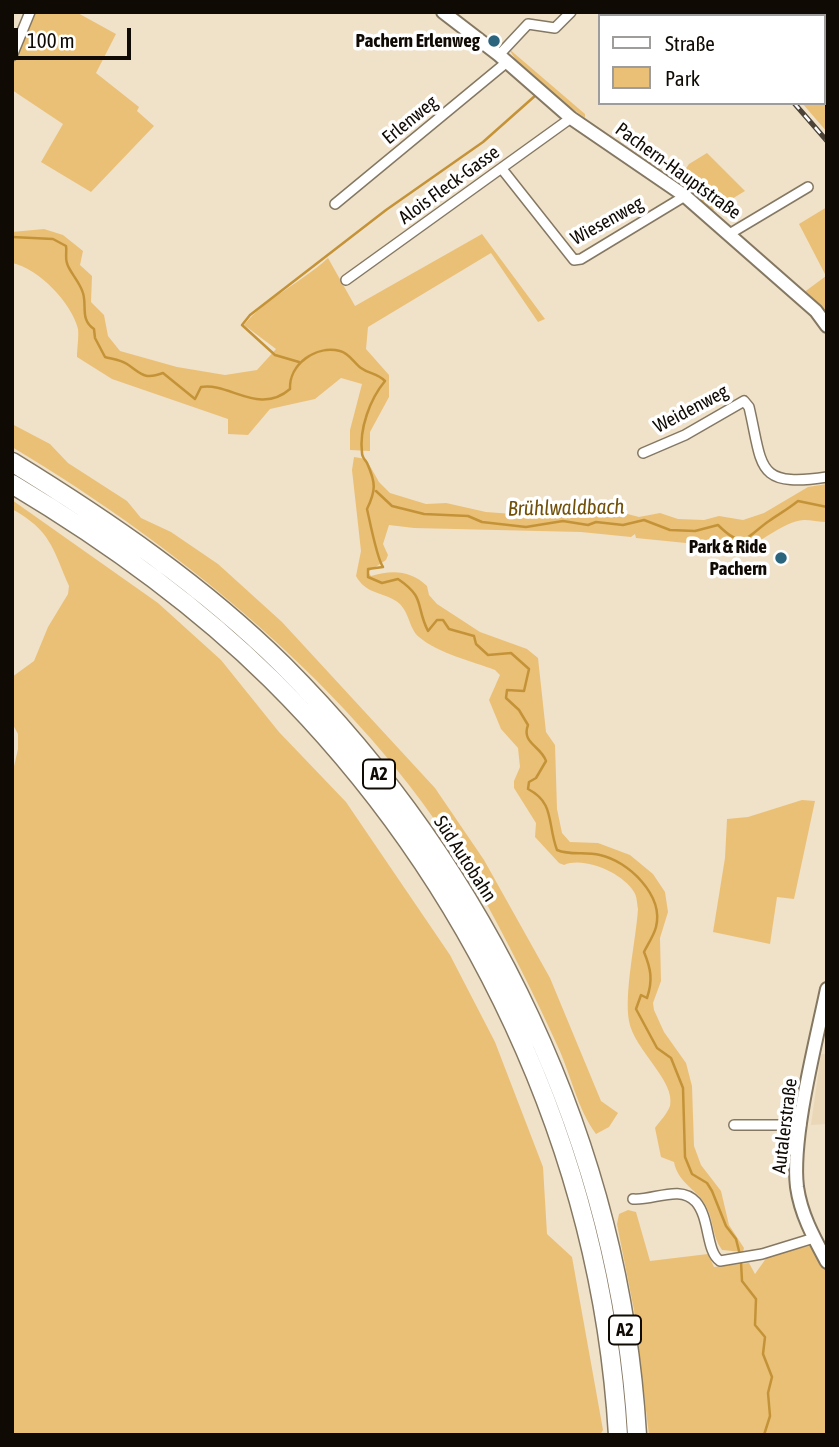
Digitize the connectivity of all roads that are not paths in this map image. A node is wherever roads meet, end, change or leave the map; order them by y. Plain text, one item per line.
1 (30, 12) edge
2 (443, 12) edge
3 (571, 12) edge
4 (12, 56) edge
5 (503, 59) junction
6 (571, 118) junction
7 (502, 169) junction
8 (808, 187) dead end
9 (685, 196) junction
10 (335, 204) dead end
11 (731, 233) junction
12 (346, 280) dead end
13 (827, 326) edge
14 (643, 453) dead end
15 (12, 463) edge
16 (827, 477) edge
17 (12, 484) edge
18 (827, 989) edge
19 (734, 1125) dead end
20 (801, 1125) junction
21 (633, 1199) dead end
22 (814, 1238) junction
23 (827, 1262) edge
24 (618, 1435) edge
25 (637, 1435) edge

1 - 4 street
2 - 5 main road, Pachern-Hauptstraße
3 - 5 street
5 - 6 main road, Pachern-Hauptstraße
5 - 10 street, Erlenweg
6 - 7 street, Alois Fleck-Gasse
6 - 9 main road, Pachern-Hauptstraße
7 - 9 street, Wiesenweg
7 - 12 street, Alois Fleck-Gasse
8 - 11 street
9 - 11 main road, Pachern-Hauptstraße
11 - 13 main road, Pachern-Hauptstraße
14 - 16 street, Weidenweg
15 - 25 highway, Süd Autobahn / A2
17 - 24 highway, Süd Autobahn / A2
18 - 20 main road, Autalerstraße
19 - 20 street
20 - 22 main road, Autalerstraße
21 - 22 street
22 - 23 main road, Autalerstraße

